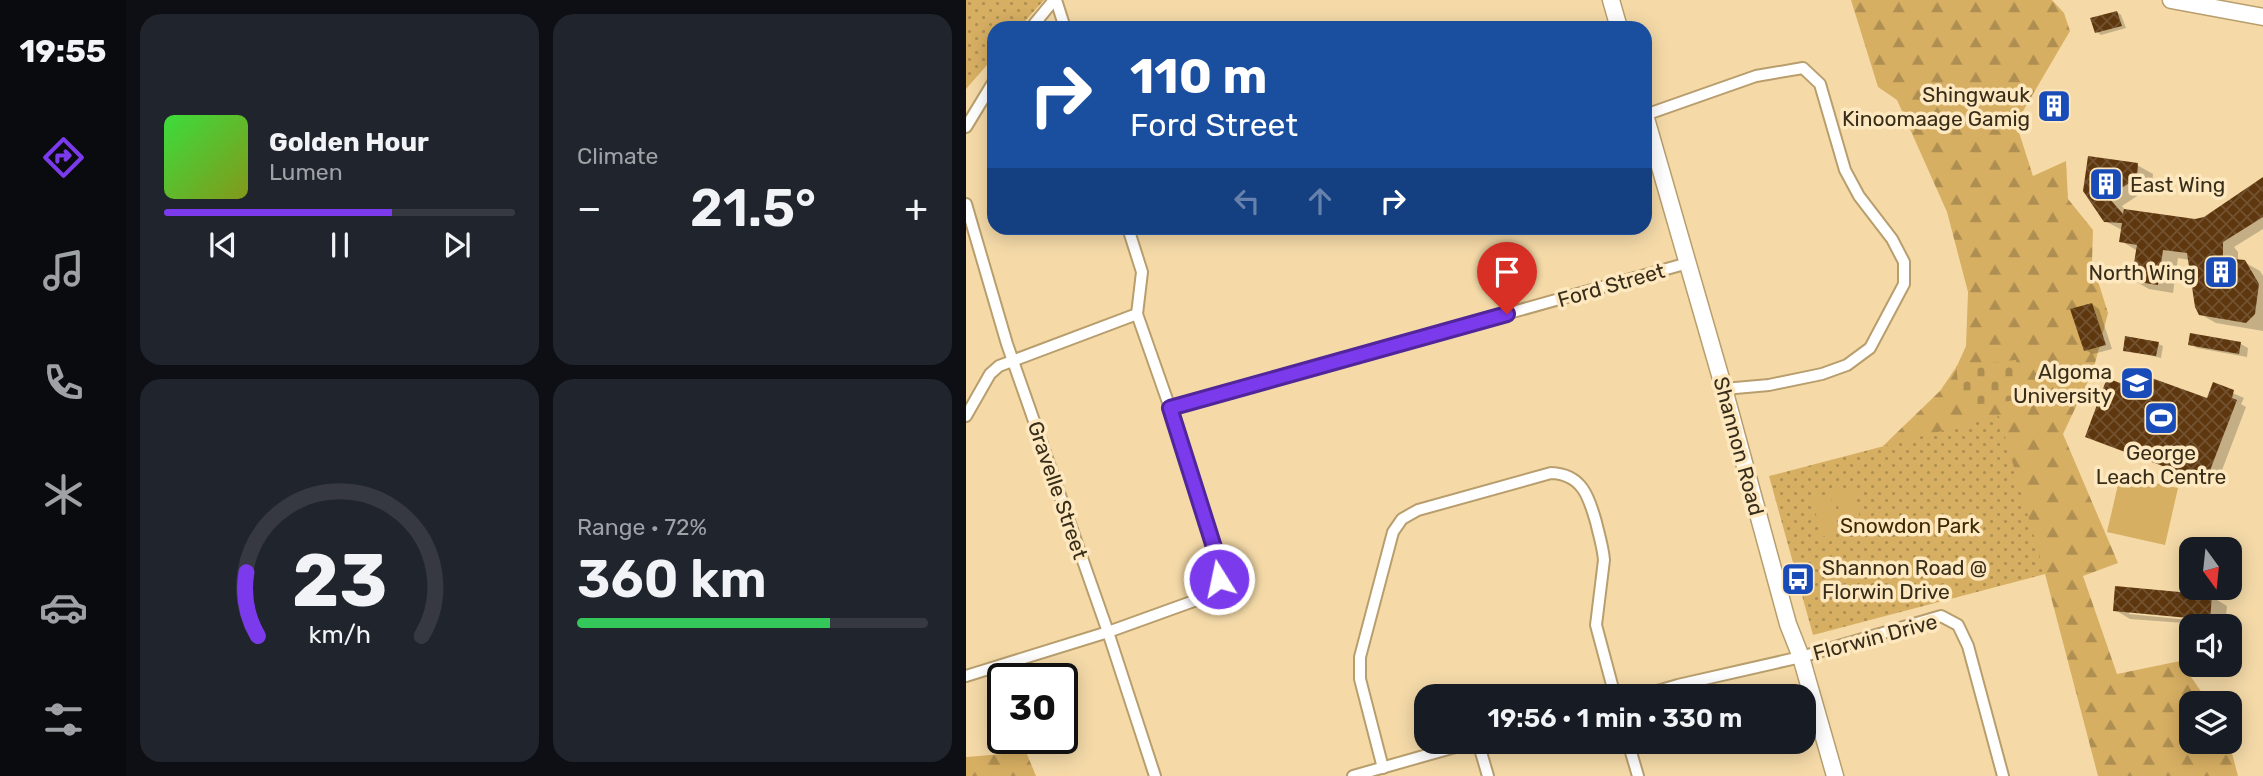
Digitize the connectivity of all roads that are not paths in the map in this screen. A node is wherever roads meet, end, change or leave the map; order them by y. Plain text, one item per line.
1 (1055, 0) edge
2 (1611, 0) edge
3 (2171, 0) edge
4 (2263, 17) edge
5 (1037, 21) edge
6 (1062, 21) edge
7 (1617, 21) edge
8 (987, 92) edge
9 (1652, 113) edge
10 (966, 127) edge
11 (1652, 139) edge
12 (966, 204) edge
13 (1130, 235) edge
14 (1688, 263) junction
15 (1137, 314) junction
16 (1012, 361) junction
17 (1724, 389) junction
18 (1170, 408) junction
19 (966, 416) edge
20 (1108, 632) junction
21 (1801, 657) junction
22 (966, 676) edge
23 (1612, 684) edge
24 (1682, 684) edge
25 (1430, 754) edge
26 (1482, 754) edge
27 (1632, 754) edge
28 (1382, 768) junction
29 (1155, 776) edge
30 (1353, 776) edge
31 (1488, 776) edge
32 (1638, 776) edge
33 (1835, 776) edge
34 (2003, 776) edge

1 - 5 street
1 - 6 street
2 - 7 street
3 - 4 street
8 - 10 street
9 - 17 street
11 - 14 street, Shannon Road
12 - 16 street, Gravelle Street
13 - 15 street
14 - 17 street, Shannon Road
14 - 18 street, Ford Street
15 - 16 street
15 - 18 street
16 - 19 street
16 - 20 street, Gravelle Street
17 - 21 street, Shannon Road
18 - 20 street
20 - 22 street
20 - 29 street, Gravelle Street
21 - 24 street, Florwin Drive
21 - 33 street, Shannon Road
21 - 34 street, Florwin Drive
23 - 28 street
25 - 28 street
26 - 31 street
27 - 32 street
28 - 30 street

